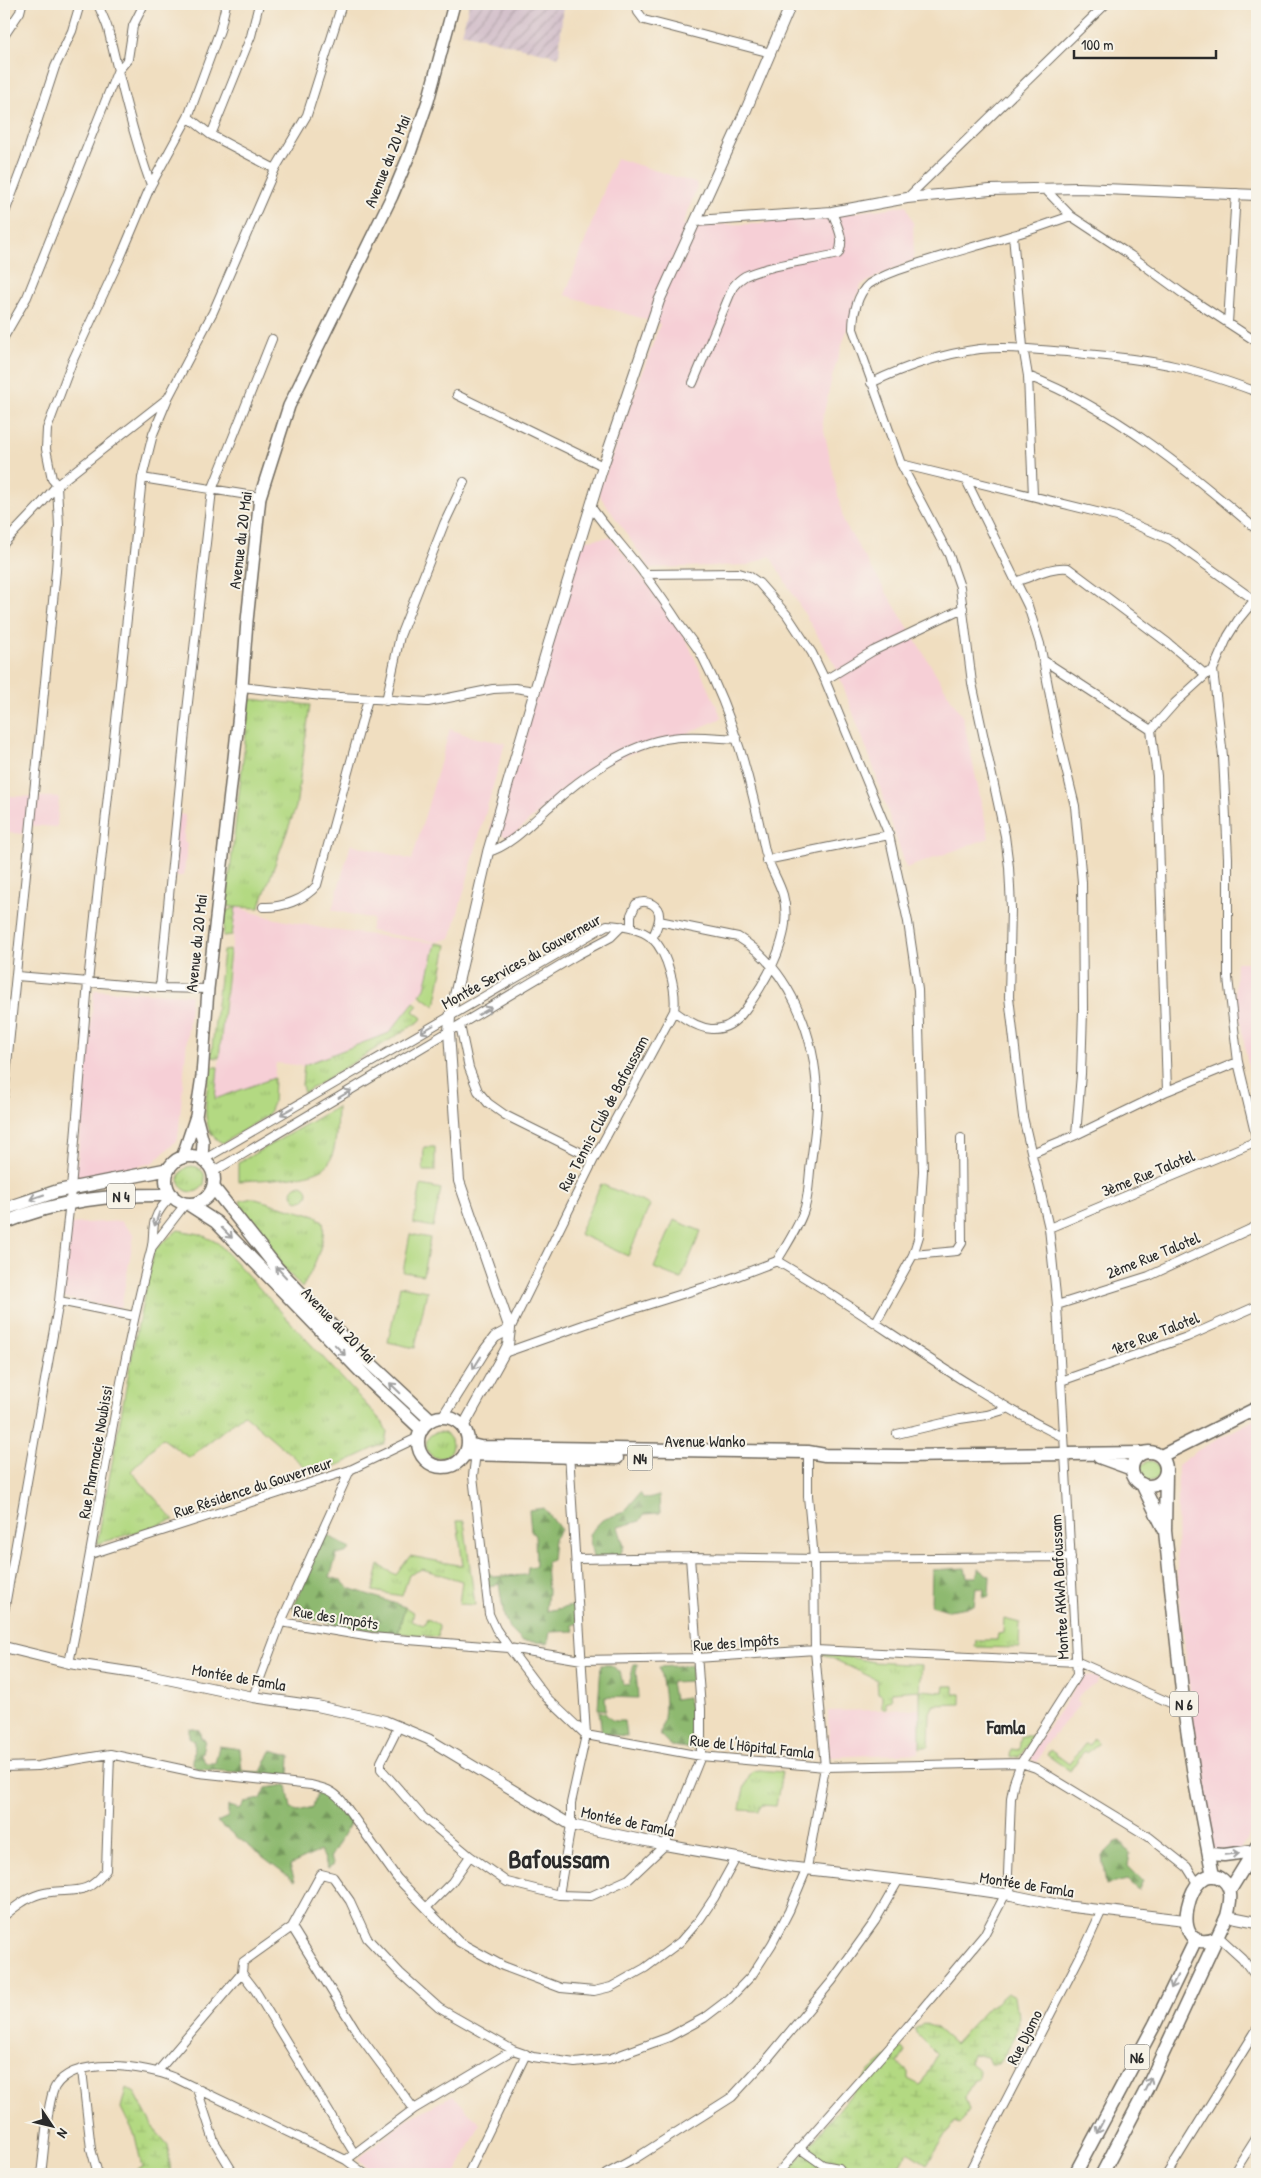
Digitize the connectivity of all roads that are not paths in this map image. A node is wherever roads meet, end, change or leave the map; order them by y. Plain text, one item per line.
1 (22, 4) edge
2 (80, 4) edge
3 (98, 4) edge
4 (144, 4) edge
5 (226, 4) edge
6 (259, 4) edge
7 (342, 4) edge
8 (454, 4) edge
9 (636, 4) edge
10 (791, 4) edge
11 (1106, 4) edge
12 (1096, 8) edge
13 (4, 36) edge
14 (771, 53) junction
15 (117, 72) junction
16 (188, 117) junction
17 (212, 134) junction
18 (275, 169) junction
19 (151, 185) junction
20 (1044, 188) junction
21 (1236, 193) junction
22 (1257, 195) edge
23 (907, 198) junction
24 (832, 212) junction
25 (4, 215) edge
26 (1071, 216) junction
27 (696, 221) junction
28 (1014, 235) junction
29 (1228, 322) junction
30 (4, 336) edge
31 (272, 339) dead end
32 (1257, 342) edge
33 (1023, 347) junction
34 (1028, 376) junction
35 (693, 382) dead end
36 (871, 383) junction
37 (1257, 392) edge
38 (457, 395) dead end
39 (168, 398) junction
40 (901, 464) junction
41 (603, 466) junction
42 (142, 478) junction
43 (966, 480) junction
44 (464, 482) dead end
45 (56, 485) junction
46 (212, 490) junction
47 (1033, 496) junction
48 (260, 497) junction
49 (591, 507) junction
50 (1257, 530) edge
51 (4, 543) edge
52 (644, 574) junction
53 (1018, 582) junction
54 (1256, 599) edge
55 (963, 608) junction
56 (1044, 660) junction
57 (1209, 672) junction
58 (825, 680) junction
59 (242, 687) junction
60 (535, 691) junction
61 (368, 699) junction
62 (386, 701) junction
63 (1151, 730) junction
64 (737, 738) junction
65 (889, 835) junction
66 (488, 852) junction
67 (766, 860) junction
68 (263, 907) dead end
69 (659, 921) junction
70 (626, 927) junction
71 (652, 939) junction
72 (772, 968) junction
73 (17, 976) junction
74 (88, 982) junction
75 (160, 988) junction
76 (208, 989) junction
77 (674, 1011) junction
78 (450, 1017) junction
79 (460, 1025) junction
80 (449, 1032) junction
81 (1238, 1062) junction
82 (1167, 1091) junction
83 (4, 1095) edge
84 (196, 1116) junction
85 (1076, 1135) junction
86 (961, 1138) dead end
87 (1257, 1141) edge
88 (1032, 1153) junction
89 (182, 1158) junction
90 (594, 1159) junction
91 (202, 1160) junction
92 (169, 1169) junction
93 (213, 1172) junction
94 (213, 1187) junction
95 (71, 1188) junction
96 (172, 1195) junction
97 (70, 1201) junction
98 (187, 1204) junction
99 (4, 1209) edge
100 (4, 1223) edge
101 (1257, 1226) edge
102 (1049, 1228) junction
103 (152, 1247) junction
104 (913, 1255) junction
105 (777, 1260) junction
106 (60, 1301) junction
107 (1057, 1305) junction
108 (1257, 1306) edge
109 (134, 1316) junction
110 (876, 1322) junction
111 (510, 1328) junction
112 (504, 1353) junction
113 (1061, 1381) junction
114 (1257, 1408) edge
115 (1007, 1409) junction
116 (437, 1419) junction
117 (463, 1427) junction
118 (420, 1433) junction
119 (897, 1434) dead end
120 (1063, 1437) junction
121 (469, 1450) junction
122 (569, 1453) junction
123 (1142, 1453) junction
124 (1066, 1454) junction
125 (808, 1455) junction
126 (1094, 1455) junction
127 (1161, 1456) junction
128 (1132, 1469) junction
129 (350, 1470) junction
130 (1166, 1472) junction
131 (1142, 1484) junction
132 (1165, 1531) junction
133 (91, 1554) junction
134 (690, 1557) junction
135 (1071, 1557) junction
136 (814, 1559) junction
137 (577, 1560) junction
138 (4, 1612) edge
139 (281, 1622) junction
140 (4, 1646) edge
141 (509, 1648) junction
142 (815, 1650) junction
143 (697, 1658) junction
144 (582, 1660) junction
145 (69, 1662) junction
146 (1078, 1662) junction
147 (253, 1697) junction
148 (1184, 1709) junction
149 (399, 1726) junction
150 (586, 1735) junction
151 (110, 1754) junction
152 (701, 1756) junction
153 (1021, 1762) junction
154 (825, 1766) junction
155 (4, 1767) edge
156 (571, 1824) junction
157 (665, 1845) junction
158 (1256, 1848) edge
159 (1210, 1854) junction
160 (470, 1856) junction
161 (736, 1858) junction
162 (807, 1868) junction
163 (1213, 1876) junction
164 (898, 1881) junction
165 (1197, 1882) junction
166 (1230, 1890) junction
167 (559, 1895) junction
168 (1008, 1895) junction
169 (427, 1907) junction
170 (1102, 1910) junction
171 (4, 1916) edge
172 (1227, 1916) junction
173 (1185, 1920) junction
174 (1257, 1922) edge
175 (292, 1926) junction
176 (1196, 1938) junction
177 (1217, 1938) junction
178 (242, 1973) junction
179 (1257, 1978) edge
180 (1159, 2014) junction
181 (1178, 2023) junction
182 (1257, 2028) edge
183 (513, 2050) junction
184 (526, 2054) junction
185 (82, 2070) junction
186 (158, 2071) junction
187 (197, 2089) junction
188 (414, 2109) junction
189 (1257, 2136) edge
190 (799, 2148) junction
191 (354, 2153) junction
192 (346, 2160) junction
193 (1081, 2172) edge
194 (41, 2174) edge
195 (98, 2174) edge
196 (234, 2174) edge
197 (365, 2174) edge
198 (468, 2174) edge
199 (606, 2174) edge
200 (777, 2174) edge
201 (843, 2174) edge
202 (968, 2174) edge
203 (1102, 2174) edge
204 (1167, 2174) edge
205 (1233, 2174) edge

1 - 13 street
2 - 25 street
3 - 15 street
4 - 15 street
5 - 16 street
6 - 17 street
7 - 18 street
8 - 48 main road, Avenue du 20 Mai
9 - 14 street
10 - 14 street
11 - 12 street
12 - 23 street
14 - 27 street
15 - 19 street
15 - 30 street
16 - 17 street
16 - 19 street
17 - 18 street
18 - 39 street
19 - 45 street
20 - 21 street
20 - 23 street
20 - 26 street
21 - 22 street
21 - 29 street
23 - 24 street
24 - 27 street
24 - 35 street
26 - 28 street, Montee AKWA Bafoussam
26 - 29 street
27 - 41 street
28 - 33 street
28 - 36 street, Montee AKWA Bafoussam
29 - 32 street
31 - 46 street
33 - 34 street
33 - 36 street
33 - 37 street
34 - 47 street
34 - 50 street
36 - 40 street, Montee AKWA Bafoussam
38 - 41 street
39 - 42 street
39 - 45 street
40 - 43 street
40 - 55 street, Montee AKWA Bafoussam
41 - 49 street
42 - 46 street
42 - 74 street
43 - 47 street
43 - 53 street
44 - 62 street
45 - 51 street
45 - 73 street
46 - 48 street
46 - 75 street
47 - 54 street
48 - 59 main road, Avenue du 20 Mai
49 - 52 street
49 - 60 street
52 - 58 street
52 - 64 street
53 - 56 street
53 - 57 street
54 - 57 street
55 - 58 street
55 - 88 street, Montee AKWA Bafoussam
56 - 63 street
56 - 85 street
57 - 63 street
57 - 81 street
58 - 65 street
59 - 61 street
59 - 76 main road, Avenue du 20 Mai
60 - 62 street
60 - 66 street
61 - 62 street
61 - 68 street
63 - 82 street
64 - 66 street
64 - 67 street
65 - 67 street
65 - 104 street
66 - 78 street
67 - 72 street
69 - 70 street
69 - 71 street
69 - 72 street
70 - 71 street
70 - 78 street, Montée Services du Gouverneur
79 -> 70 street, Montée Services du Gouverneur
71 - 77 street, Rue Tennis Club de Bafoussam
72 - 77 street
72 - 105 street
73 - 74 street
73 - 83 street
74 - 75 street
74 - 95 street
75 - 76 street
76 - 84 main road, Avenue du 20 Mai
77 - 90 street, Rue Tennis Club de Bafoussam
78 - 80 street
78 -> 91 street, Montée Services du Gouverneur
79 - 80 street, Montée Services du Gouverneur
79 - 90 street
93 -> 80 street, Montée Services du Gouverneur
80 - 111 street
81 - 82 street
81 - 87 street
82 - 85 street
84 - 89 main road, Avenue du 20 Mai
84 - 91 main road, Avenue du 20 Mai
85 - 88 street
86 - 104 street
87 - 102 street, 3ème Rue Talotel
88 - 102 street, Montee AKWA Bafoussam
89 - 91 highway
89 - 92 highway
90 - 111 street, Rue Tennis Club de Bafoussam
91 - 93 highway
92 - 95 highway, N 4
92 - 96 highway
93 - 94 highway
94 - 98 highway
116 -> 94 highway, Avenue du 20 Mai
95 - 97 street
95 -> 99 highway
96 - 97 highway, N 4
96 - 98 highway
96 -> 103 street, Rue Pharmacie Noubissi
97 - 100 highway
97 - 106 street
98 - 103 street, Rue Pharmacie Noubissi
98 -> 118 highway, Avenue du 20 Mai
101 - 107 street, 2ème Rue Talotel
102 - 107 street, Montee AKWA Bafoussam
103 - 109 street, Rue Pharmacie Noubissi
104 - 110 street
105 - 110 street
105 - 112 street
106 - 109 street
106 - 138 street
107 - 113 street, Montee AKWA Bafoussam
108 - 113 street, 1ère Rue Talotel
109 - 133 street, Rue Pharmacie Noubissi
110 - 115 street
111 - 112 street, Rue Tennis Club de Bafoussam
111 -> 116 street, Rue Tennis Club de Bafoussam
112 - 117 street, Rue Tennis Club de Bafoussam
113 - 120 street, Montee AKWA Bafoussam
114 - 127 highway
115 - 119 street
115 - 120 street
116 - 117 highway
116 - 118 highway
117 - 121 highway
118 - 121 highway
118 - 129 street, Rue Résidence du Gouverneur
120 - 124 street, Montee AKWA Bafoussam
121 - 122 highway, Avenue Wanko / N4
121 - 141 street
122 - 125 highway, Avenue Wanko / N4
122 - 137 street
123 - 126 highway, Avenue Wanko / N4
123 - 127 highway
123 - 128 highway
124 - 125 highway, Avenue Wanko / N4
124 - 126 highway, Avenue Wanko / N4
124 - 135 street, Montee AKWA Bafoussam
125 - 136 street
126 - 128 highway, Avenue Wanko / N4
127 - 130 highway
128 - 131 highway
129 - 133 street, Rue Résidence du Gouverneur
129 - 139 street
130 - 131 highway
130 - 132 highway, N 6
131 - 132 highway, N 6
132 - 148 highway, N 6
133 - 145 street, Rue Pharmacie Noubissi
134 - 136 street
134 - 137 street
134 - 143 street
135 - 136 street
135 - 146 street, Montee AKWA Bafoussam
136 - 142 street
137 - 144 street
139 - 141 street, Rue des Impôts
139 - 147 street
140 - 145 street, Montée de Famla
141 - 144 street, Rue des Impôts
141 - 150 street
142 - 143 street, Rue des Impôts
142 - 146 street, Rue des Impôts
142 - 154 street
143 - 144 street, Rue des Impôts
143 - 152 street
144 - 150 street
145 - 147 street, Montée de Famla
146 - 148 street, Rue des Impôts
146 - 153 street, Montee AKWA Bafoussam
147 - 149 street, Montée de Famla
148 - 159 highway, N 6
149 - 156 street, Montée de Famla
149 - 160 street
150 - 152 street, Rue de l'Hôpital Famla
150 - 156 street
151 - 155 street
151 - 169 street
151 - 171 street
152 - 154 street, Rue de l'Hôpital Famla
152 - 157 street
153 - 154 street, Rue de l'Hôpital Famla
153 - 165 street, Rue de l'Hôpital Famla
153 - 168 street, Montee AKWA Bafoussam
154 - 162 street
156 - 157 street, Montée de Famla
156 - 167 street
157 - 161 street, Montée de Famla
157 - 167 street
159 -> 158 highway
158 - 166 highway
159 - 163 highway, N 6
160 - 167 street
160 - 169 street
161 - 162 street, Montée de Famla
161 - 169 street
162 - 164 street, Montée de Famla
162 - 184 street
163 - 165 highway
163 - 166 highway
164 - 168 street, Montée de Famla
164 - 199 street
165 - 173 highway
166 - 172 highway
168 - 170 street, Montée de Famla
168 - 190 street
170 - 173 street, Montée de Famla
170 - 202 street, Rue Djomo
172 - 174 street
172 - 177 highway
173 - 176 highway
175 - 178 street
175 - 183 street
175 - 188 street
176 - 177 highway
176 -> 180 highway, N6
177 - 179 street
177 - 181 highway, N6
178 - 186 street
178 - 191 street
180 - 181 highway
180 -> 193 highway, N6
203 -> 181 highway, N6
182 - 204 street
183 - 184 street
183 - 188 street
184 - 198 street
185 - 186 street
185 - 194 street
185 - 195 street
186 - 187 street
187 - 192 street
187 - 196 street
188 - 191 street
189 - 205 street
190 - 200 street
190 - 201 street
191 - 192 street
192 - 197 street

